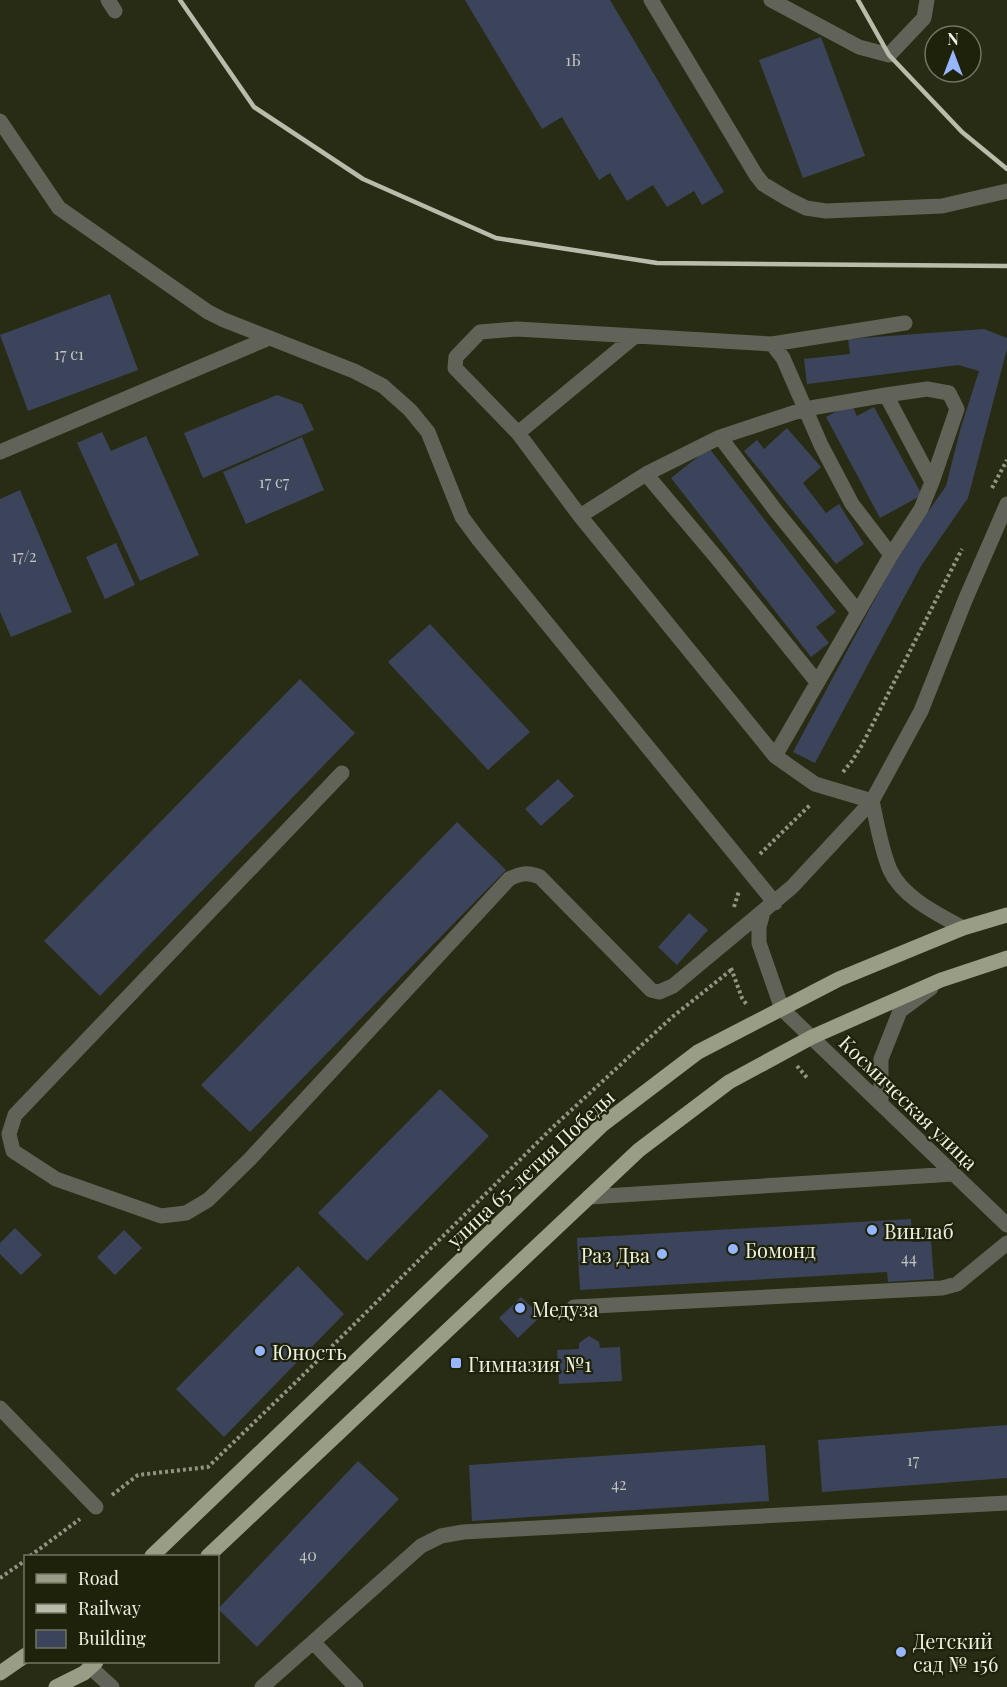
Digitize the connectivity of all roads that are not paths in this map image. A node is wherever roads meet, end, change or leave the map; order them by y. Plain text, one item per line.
1 (651, 0) edge
2 (771, 0) edge
3 (927, 0) edge
4 (0, 121) edge
5 (1007, 191) edge
6 (905, 323) dead end
7 (634, 337) junction
8 (269, 338) junction
9 (772, 344) junction
10 (886, 395) junction
11 (805, 409) junction
12 (518, 433) junction
13 (720, 437) junction
14 (0, 452) edge
15 (646, 474) junction
16 (932, 482) junction
17 (1007, 504) edge
18 (580, 516) junction
19 (891, 555) junction
20 (858, 612) junction
21 (817, 682) junction
22 (775, 756) junction
23 (342, 773) dead end
24 (872, 801) junction
25 (769, 907) junction
26 (1007, 915) edge
27 (963, 928) junction
28 (1007, 958) edge
29 (941, 980) junction
30 (782, 1009) junction
31 (812, 1037) junction
32 (881, 1104) junction
33 (954, 1174) junction
34 (589, 1197) junction
35 (1007, 1225) edge
36 (1007, 1243) edge
37 (574, 1307) dead end
38 (0, 1408) edge
39 (1007, 1503) edge
40 (96, 1507) road end
41 (154, 1555) edge
42 (210, 1555) edge
43 (313, 1642) junction
44 (24, 1657) edge
45 (90, 1667) edge
46 (0, 1673) edge
47 (56, 1687) edge
48 (71, 1687) edge
49 (112, 1687) edge
50 (262, 1687) edge
51 (356, 1687) edge

1 - 5 street
2 - 3 street
4 - 8 street
6 - 9 street
7 - 9 street
7 - 12 street
7 - 12 street
8 - 14 street
8 - 25 street
9 - 11 street
10 - 11 street
10 - 16 street
10 - 16 street
11 - 13 street
11 - 19 street
12 - 18 street
13 - 15 street
13 - 20 street
15 - 18 street
15 - 21 street
16 - 19 street
17 - 24 street
18 - 22 street
19 - 20 street
20 - 21 street
21 - 22 street
22 - 24 street
23 - 25 street
24 - 25 street
24 - 27 street
25 - 30 street
26 - 27 main road, улица 65-летия Победы
27 - 30 main road, улица 65-летия Победы
28 - 29 main road
29 - 31 main road
29 - 32 street
30 - 31 street, Космическая улица
30 - 41 main road, улица 65-летия Победы
31 - 32 street, Космическая улица
31 - 34 main road
32 - 33 street, Космическая улица
33 - 34 street
33 - 35 street, Космическая улица
34 - 42 main road
36 - 37 street
38 - 40 street
39 - 43 street
43 - 50 street
43 - 51 street
44 - 46 main road
45 - 47 main road
45 - 48 street
45 - 49 street

